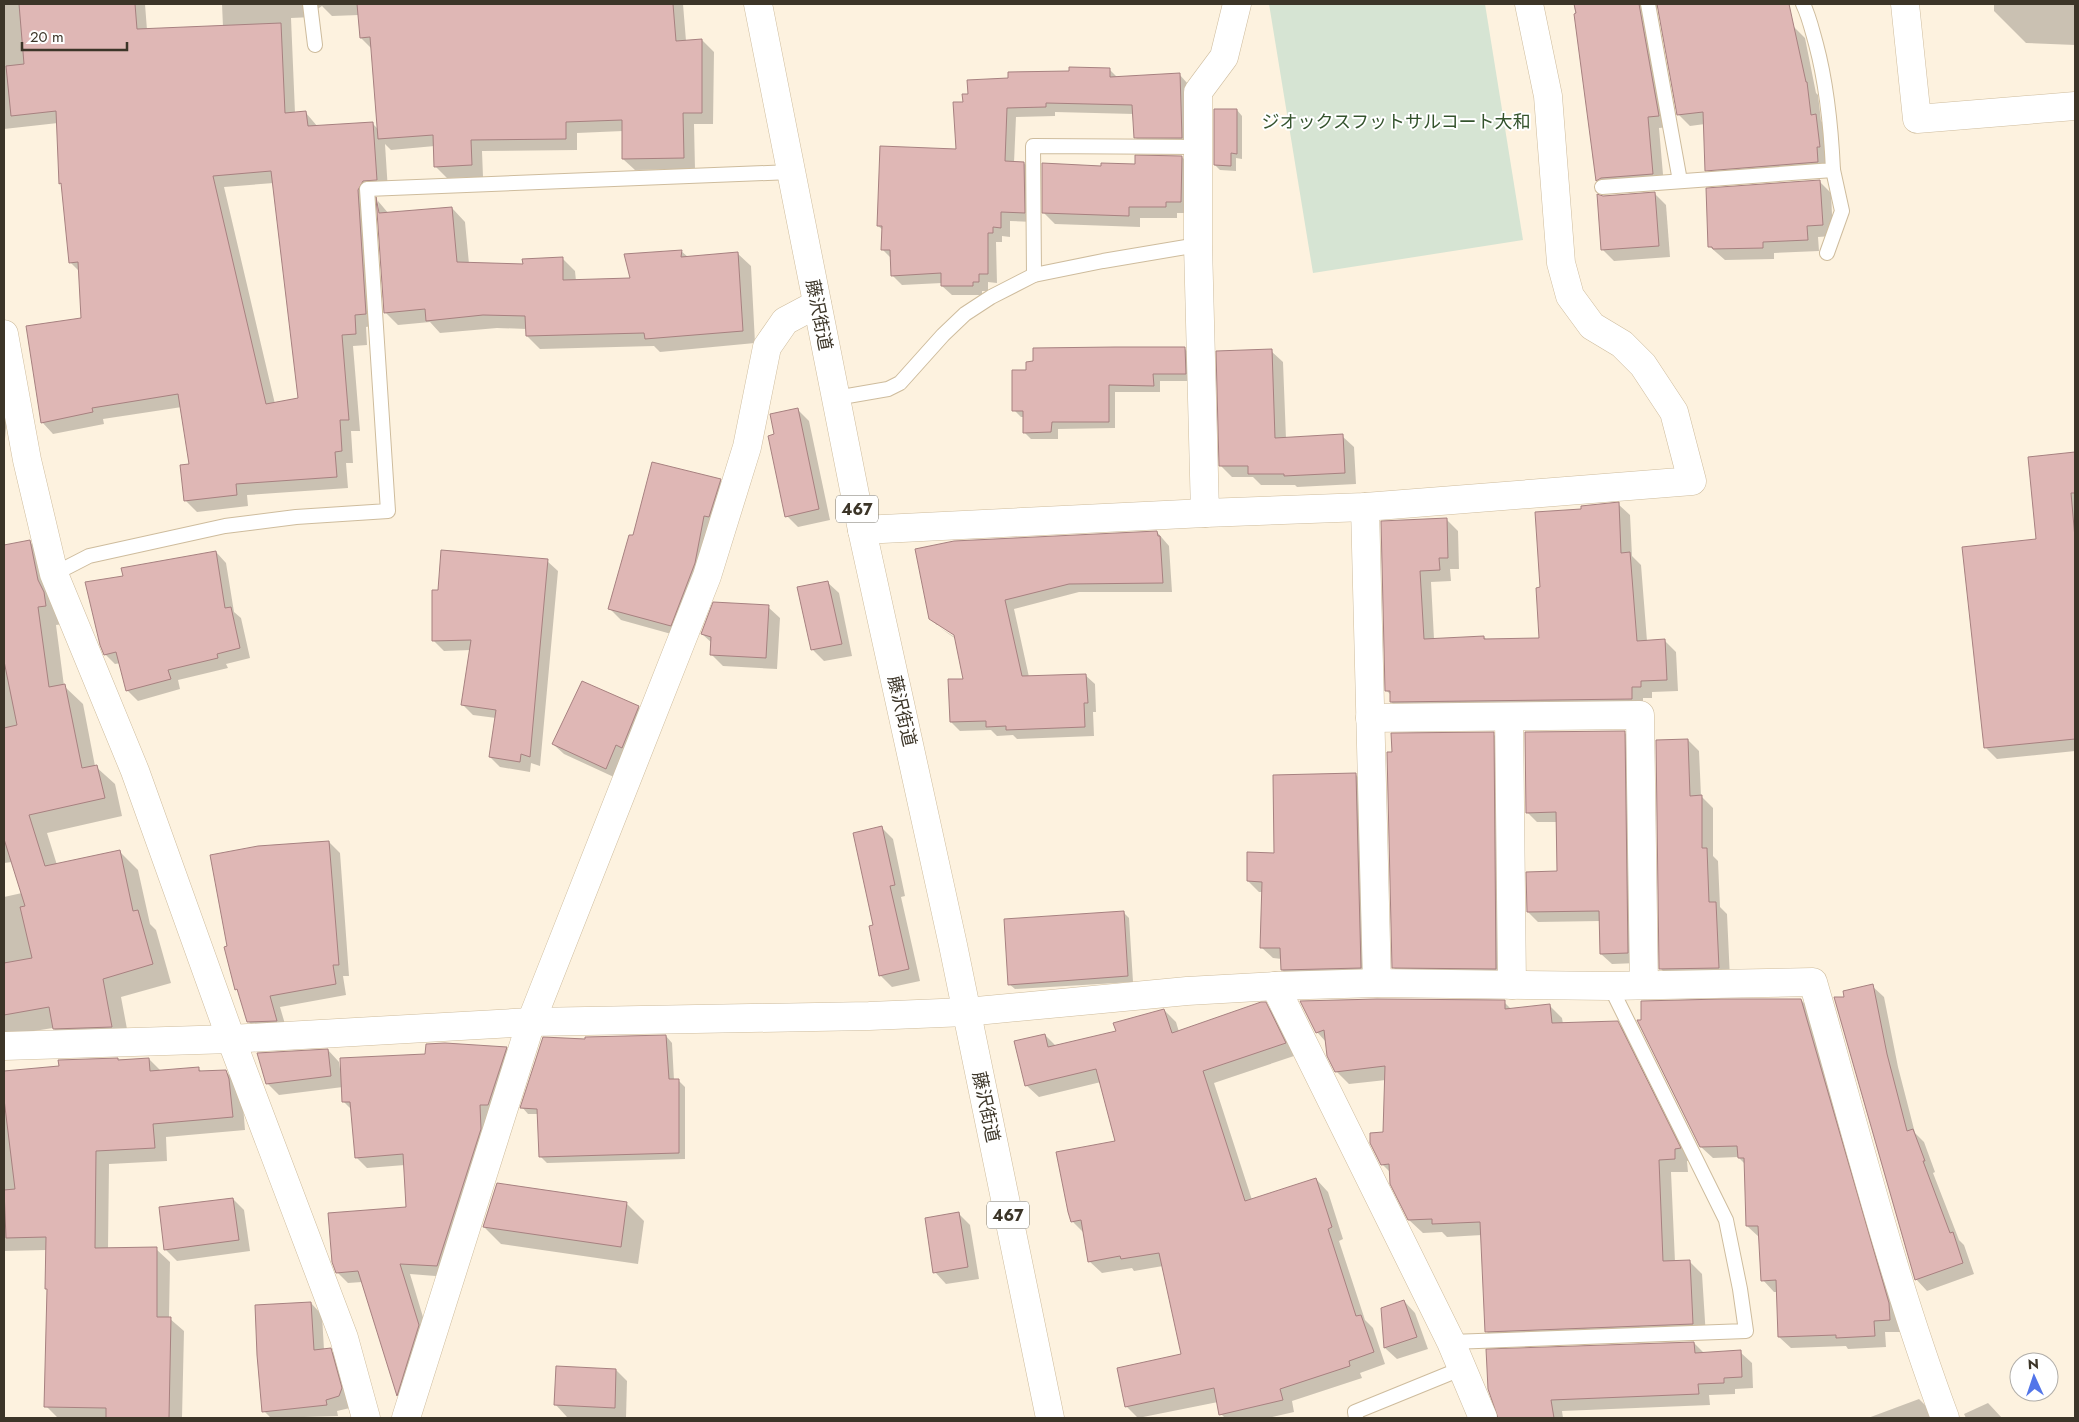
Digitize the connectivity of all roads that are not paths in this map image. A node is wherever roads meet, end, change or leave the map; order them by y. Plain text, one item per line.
1 (310, 4) edge
2 (758, 4) edge
3 (1237, 4) edge
4 (1529, 4) edge
5 (1648, 4) edge
6 (1803, 4) edge
7 (1905, 4) edge
8 (315, 45) dead end
9 (2075, 106) edge
10 (1199, 147) junction
11 (1833, 170) junction
12 (791, 172) junction
13 (1680, 181) junction
14 (1602, 187) dead end
15 (1198, 245) junction
16 (1827, 254) dead end
17 (1034, 275) junction
18 (817, 304) junction
19 (4, 334) edge
20 (836, 398) junction
21 (1365, 507) junction
22 (1205, 512) junction
23 (862, 530) junction
24 (54, 574) junction
25 (1509, 717) junction
26 (1370, 718) junction
27 (1377, 983) junction
28 (1512, 985) junction
29 (1644, 985) junction
30 (1275, 986) junction
31 (1610, 986) junction
32 (966, 1012) junction
33 (532, 1022) junction
34 (231, 1039) junction
35 (4, 1046) edge
36 (1451, 1342) junction
37 (1463, 1368) junction
38 (366, 1418) edge
39 (406, 1418) edge
40 (1050, 1418) edge
41 (1356, 1418) edge
42 (1483, 1418) edge
43 (1945, 1418) edge

1 - 8 lane
2 - 12 main road, 藤沢街道 / 467
3 - 10 main road
4 - 21 main road
5 - 13 lane
6 - 11 lane
7 - 9 main road
10 - 15 main road
10 - 17 lane
11 - 13 lane
11 - 16 lane
12 - 18 main road, 藤沢街道 / 467
12 - 24 lane
13 - 14 lane
15 - 17 lane
15 - 22 main road
17 - 20 lane
18 - 20 main road, 藤沢街道 / 467
18 - 33 main road
19 - 24 main road
20 - 23 main road, 藤沢街道 / 467
21 - 22 main road
21 - 26 main road
22 - 23 main road
23 - 32 main road, 藤沢街道 / 467
24 - 34 main road
25 - 26 main road
25 - 28 main road
25 - 29 main road
26 - 27 main road
27 - 28 main road
27 - 30 main road
28 - 31 main road
29 - 31 main road
29 - 43 main road
30 - 32 main road
30 - 36 main road
31 - 36 lane
32 - 33 main road
32 - 40 main road, 藤沢街道 / 467
33 - 34 main road
33 - 39 main road
34 - 35 main road
34 - 38 main road
36 - 37 main road
37 - 41 lane
37 - 42 main road

